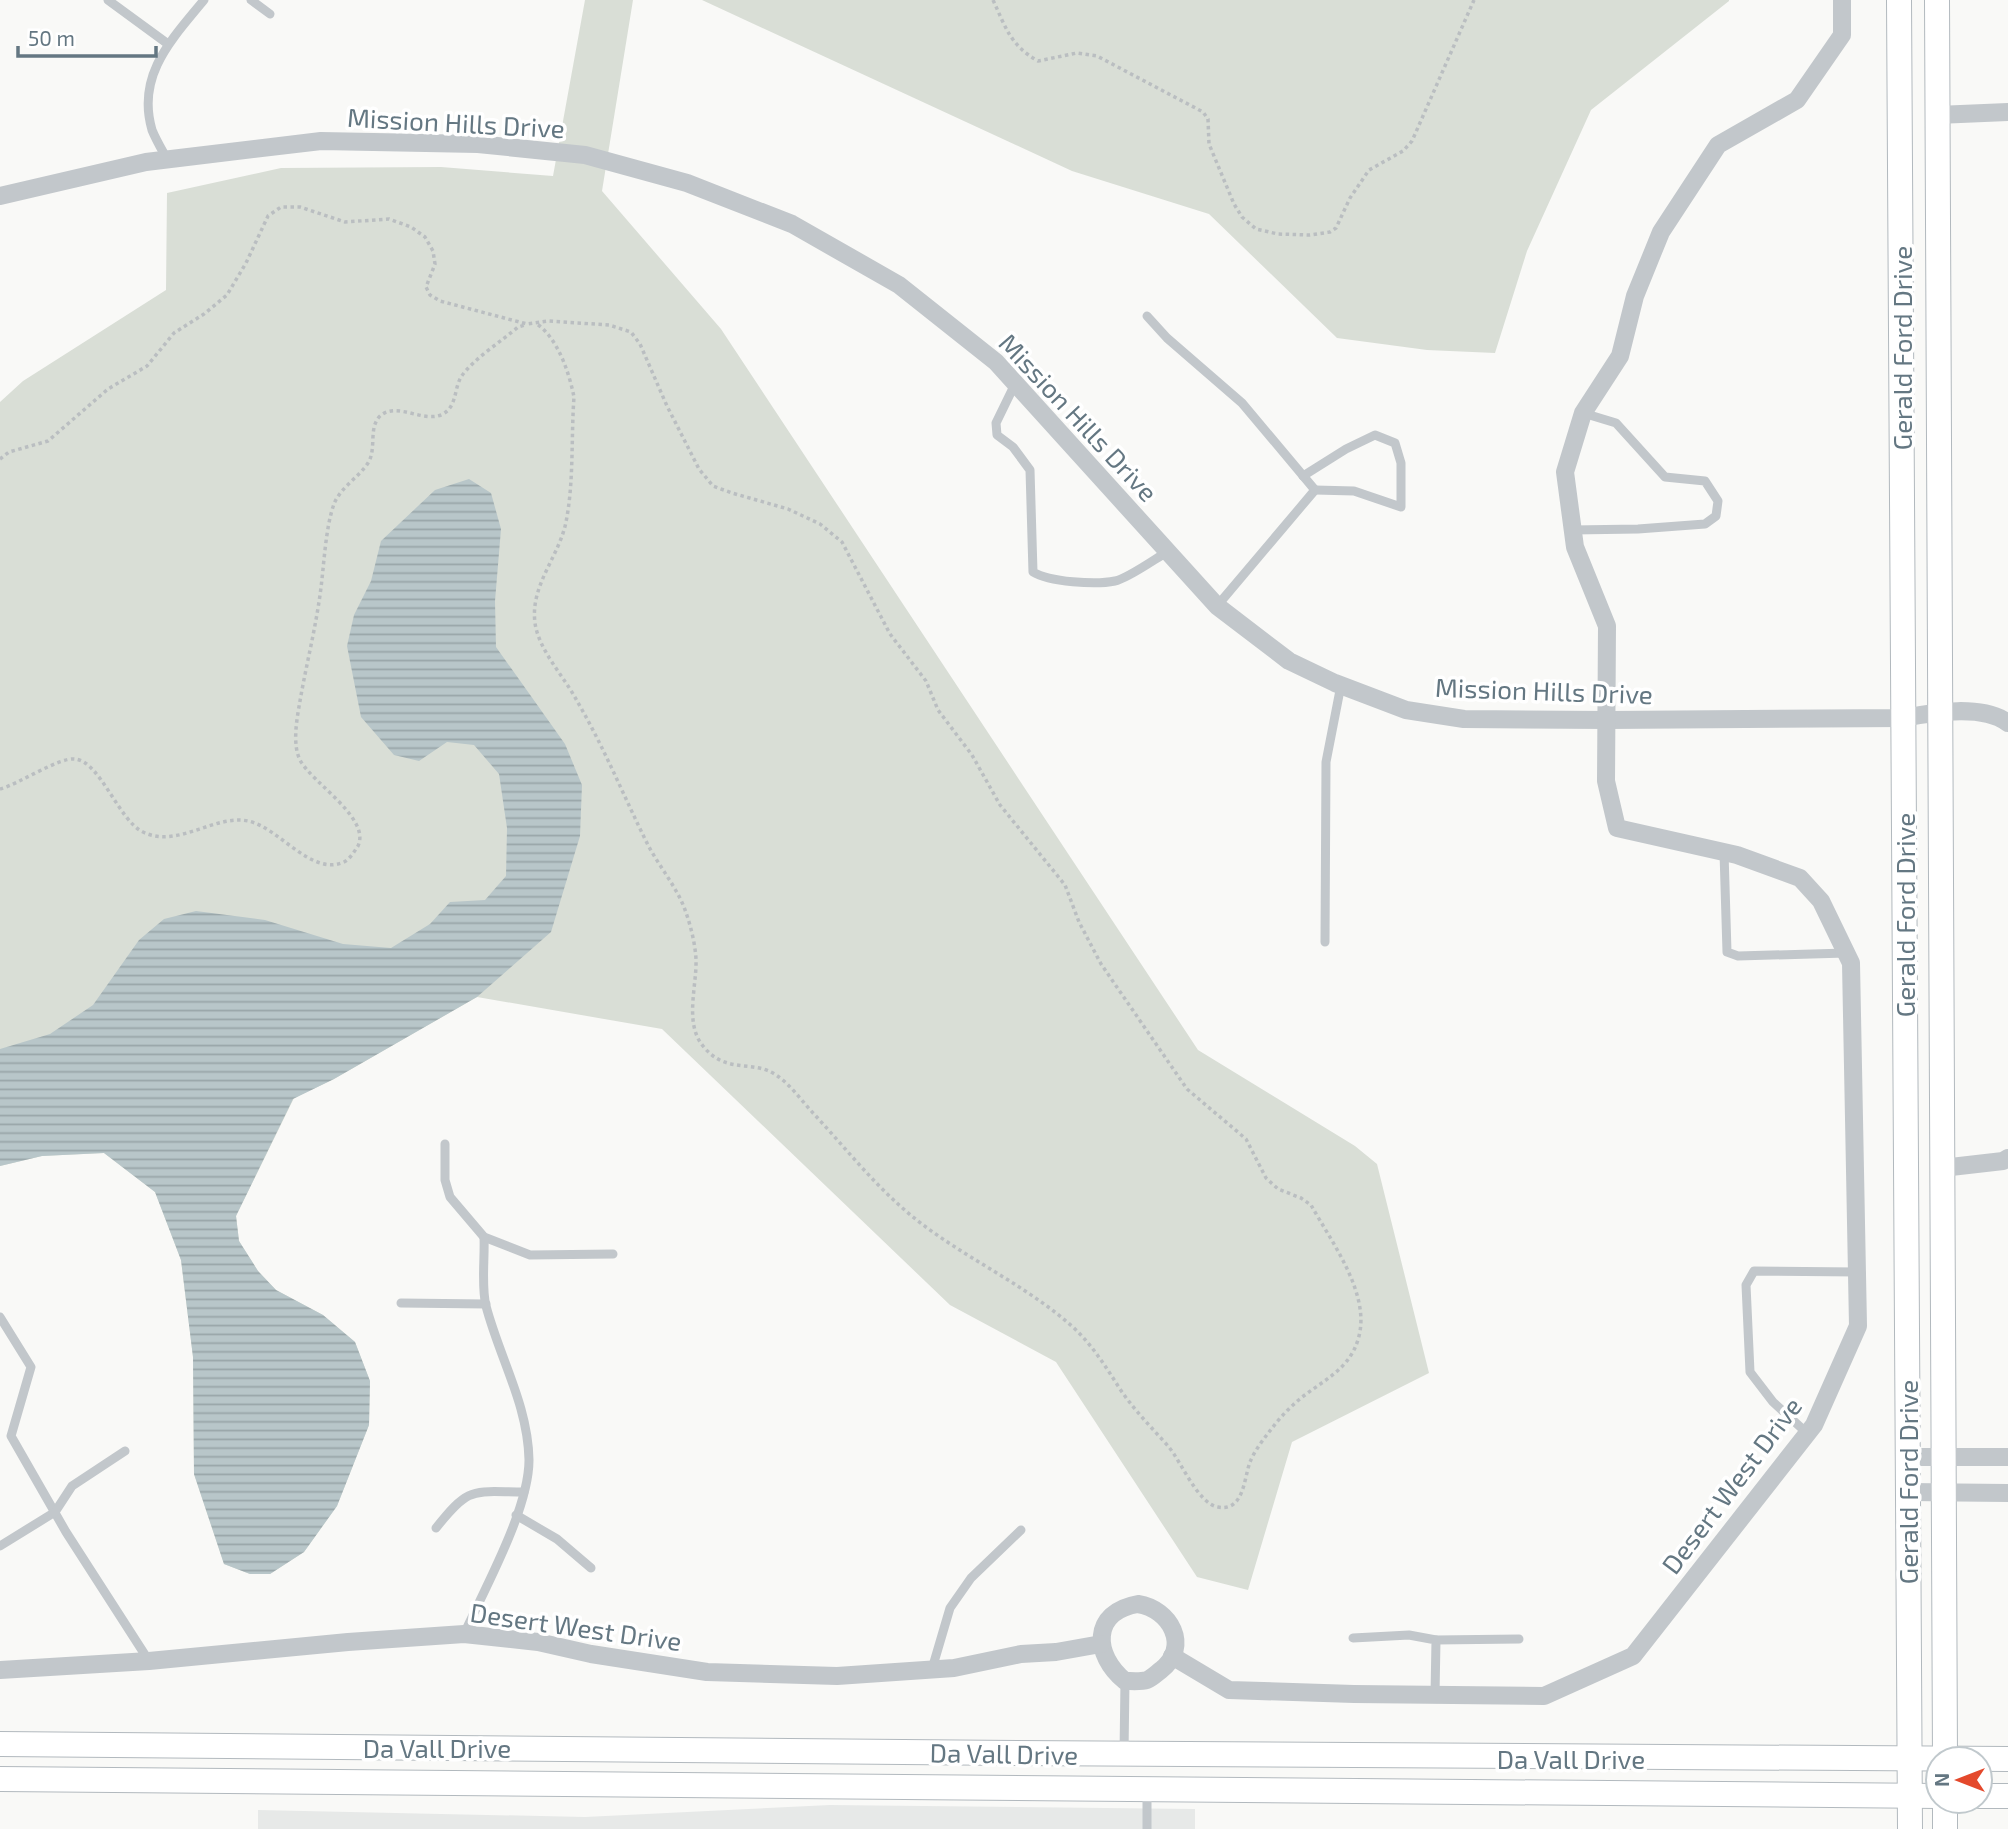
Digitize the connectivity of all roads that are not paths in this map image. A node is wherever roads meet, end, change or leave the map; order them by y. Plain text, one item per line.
1 (108, 0) edge
2 (204, 0) edge
3 (251, 0) edge
4 (1842, 0) edge
5 (1899, 0) edge
6 (1937, 0) edge
7 (270, 14) dead end
8 (168, 44) junction
9 (2008, 112) edge
10 (1937, 115) junction
11 (167, 159) junction
12 (0, 196) edge
13 (1147, 316) dead end
14 (1015, 384) junction
15 (1583, 413) junction
16 (1303, 475) junction
17 (1315, 490) junction
18 (1573, 530) junction
19 (1167, 551) junction
20 (1217, 606) junction
21 (1340, 685) junction
22 (1940, 711) junction
23 (1903, 718) junction
24 (1608, 720) junction
25 (2008, 723) edge
26 (1724, 852) junction
27 (1325, 942) dead end
28 (1846, 953) junction
29 (445, 1144) dead end
30 (2008, 1158) edge
31 (1942, 1168) junction
32 (484, 1237) junction
33 (613, 1254) dead end
34 (1857, 1272) junction
35 (401, 1303) dead end
36 (486, 1304) junction
37 (0, 1317) edge
38 (1808, 1434) junction
39 (125, 1451) dead end
40 (1907, 1457) junction
41 (1942, 1457) junction
42 (2008, 1457) edge
43 (524, 1492) junction
44 (1942, 1492) junction
45 (1908, 1493) junction
46 (2008, 1493) edge
47 (55, 1512) junction
48 (516, 1515) junction
49 (436, 1528) dead end
50 (1021, 1530) dead end
51 (0, 1546) edge
52 (591, 1568) dead end
53 (464, 1634) junction
54 (1353, 1638) dead end
55 (1520, 1639) dead end
56 (1437, 1640) junction
57 (1101, 1644) junction
58 (1172, 1656) junction
59 (149, 1661) junction
60 (932, 1669) junction
61 (0, 1670) edge
62 (1125, 1681) junction
63 (1435, 1695) junction
64 (0, 1744) edge
65 (1945, 1745) edge
66 (1124, 1755) junction
67 (1910, 1760) junction
68 (1924, 1760) edge
69 (0, 1779) edge
70 (1147, 1789) junction
71 (1910, 1796) junction
72 (1924, 1796) edge
73 (1147, 1829) edge
74 (1910, 1829) edge

1 - 8 lane
2 - 8 lane
3 - 7 lane
4 - 15 street
5 - 23 main road, Gerald Ford Drive
6 - 10 main road, Gerald Ford Drive
8 - 11 lane
9 - 10 street
10 - 22 main road, Gerald Ford Drive
11 - 12 street, Mission Hills Drive
11 - 14 street, Mission Hills Drive
13 - 16 lane
14 - 19 street, Mission Hills Drive
14 - 19 lane
15 - 18 street
15 - 18 lane
16 - 17 lane
16 - 17 lane
17 - 20 lane
18 - 24 street
19 - 20 street, Mission Hills Drive
20 - 21 street, Mission Hills Drive
21 - 24 street, Mission Hills Drive
21 - 27 lane
22 - 23 street, Mission Hills Drive
22 - 25 street, Mission Hills Drive
22 - 31 main road, Gerald Ford Drive
23 - 24 street, Mission Hills Drive
23 - 40 main road, Gerald Ford Drive
24 - 26 street, Desert West Drive
26 - 28 street, Desert West Drive
26 - 28 lane
28 - 34 street, Desert West Drive
29 - 32 lane
30 - 31 street
31 - 41 main road, Gerald Ford Drive
32 - 33 lane
32 - 36 lane
34 - 38 street, Desert West Drive
34 - 38 lane
35 - 36 lane
36 - 43 lane
37 - 47 lane
38 - 63 street, Desert West Drive
39 - 47 lane
40 - 41 street
40 - 45 main road, Gerald Ford Drive
41 - 42 street
41 - 44 main road, Gerald Ford Drive
43 - 48 lane
43 - 49 lane
44 - 45 street
44 - 46 street
44 - 65 main road, Gerald Ford Drive
45 - 67 main road, Gerald Ford Drive
47 - 51 lane
47 - 59 lane
48 - 52 lane
48 - 53 lane
50 - 60 lane
53 - 59 street, Desert West Drive
53 - 60 street, Desert West Drive
54 - 56 lane
55 - 56 lane
56 - 63 lane
57 - 58 street
57 - 60 street, Desert West Drive
57 - 62 street
58 - 62 street
58 - 63 street, Desert West Drive
59 - 61 street, Desert West Drive
62 - 66 lane
64 - 66 main road, Da Vall Drive
66 - 67 main road, Da Vall Drive
67 - 68 main road, Da Vall Drive
67 - 71 main road, Gerald Ford Drive
69 - 70 main road, Da Vall Drive
70 - 71 main road, Da Vall Drive
70 - 73 lane
71 - 72 main road, Da Vall Drive
71 - 74 main road, Gerald Ford Drive

